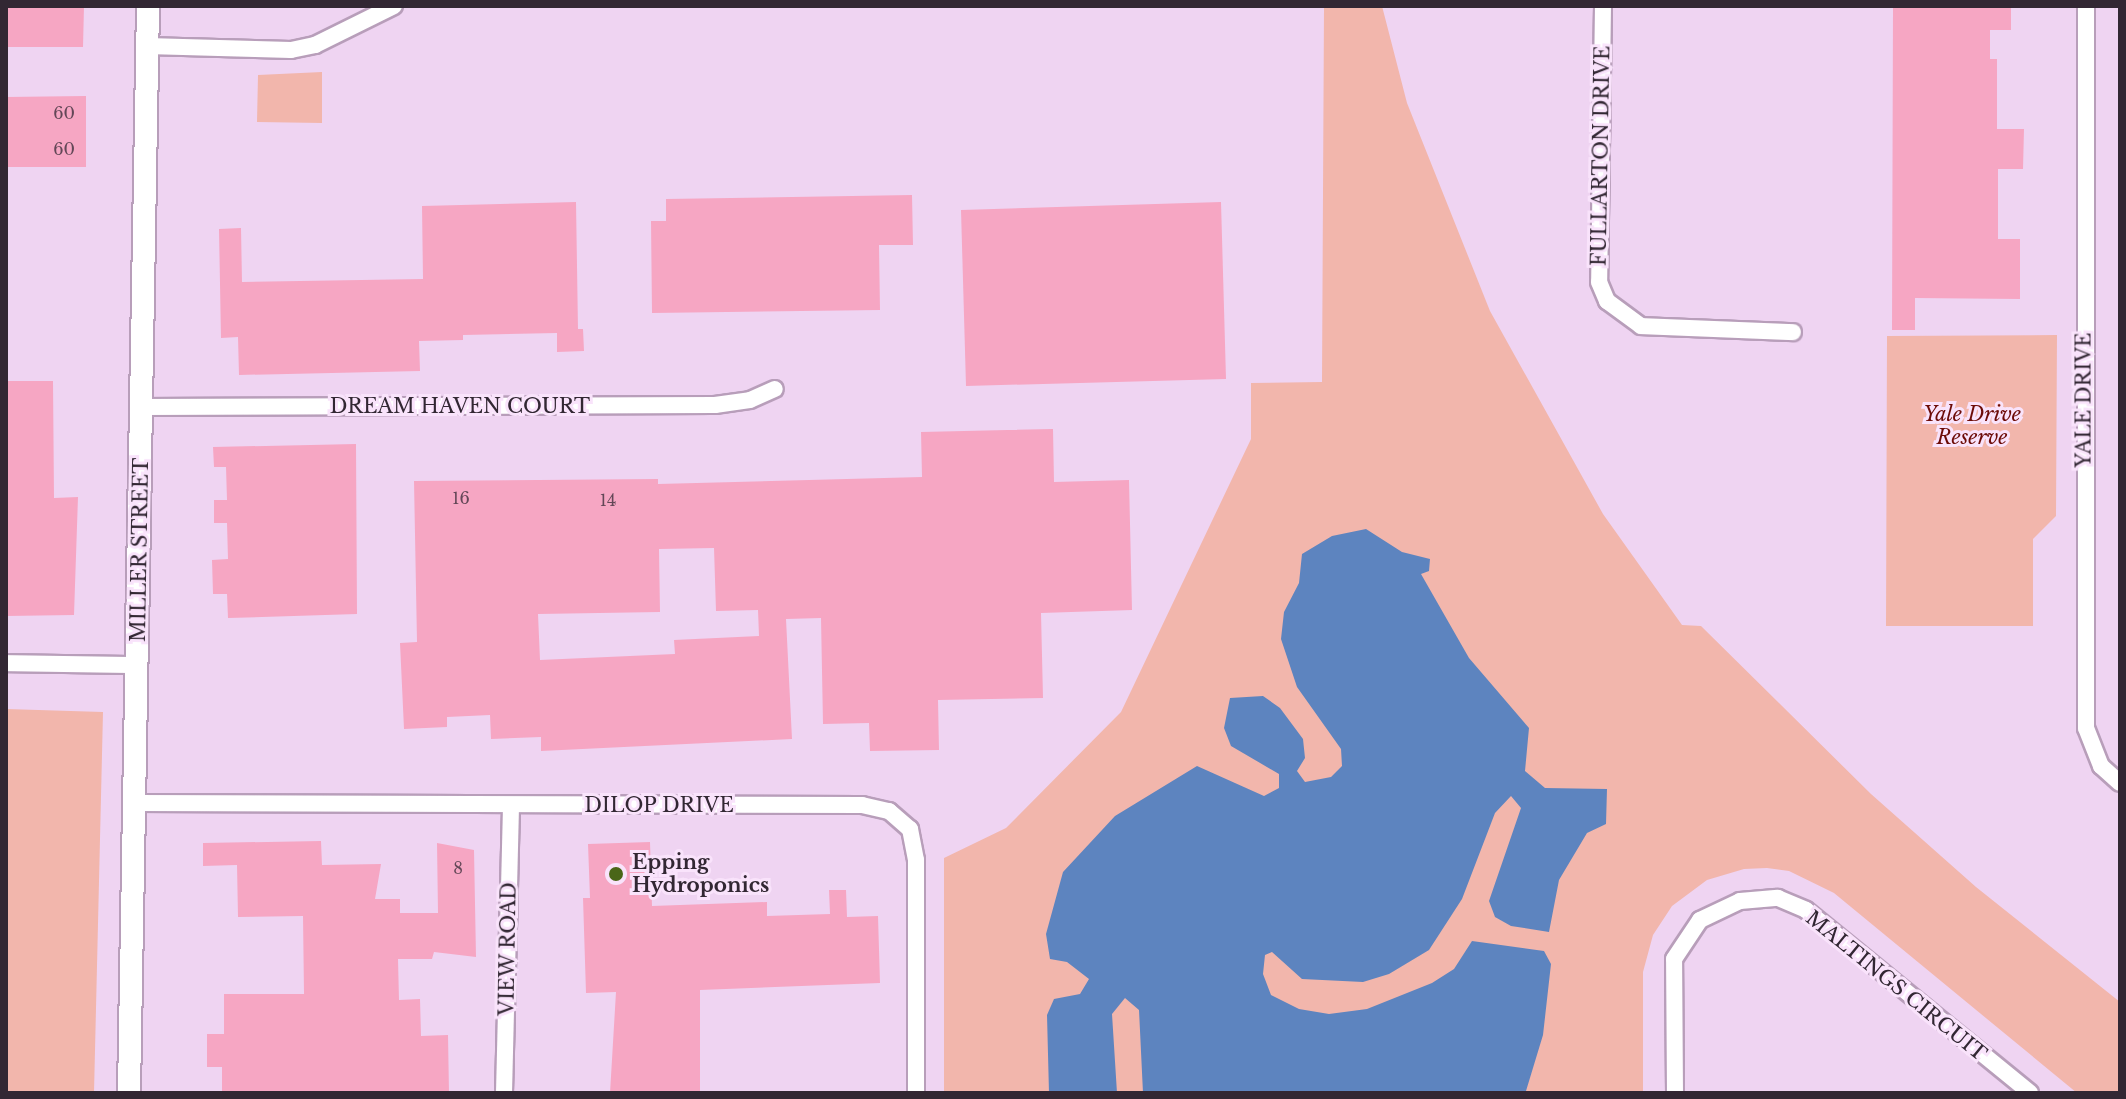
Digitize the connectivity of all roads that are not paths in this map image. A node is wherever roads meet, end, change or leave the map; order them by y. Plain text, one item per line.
1 (148, 6) edge
2 (394, 6) edge
3 (1603, 6) edge
4 (2086, 6) edge
5 (147, 46) junction
6 (1793, 332) dead end
7 (775, 389) dead end
8 (142, 407) junction
9 (6, 663) edge
10 (138, 665) junction
11 (2120, 783) edge
12 (136, 803) junction
13 (511, 805) junction
14 (129, 1093) edge
15 (504, 1093) edge
16 (916, 1093) edge
17 (1675, 1093) edge
18 (2030, 1093) edge

1 - 5 street, MILLER STREET
2 - 5 street
3 - 6 street, FULLARTON DRIVE
4 - 11 street, YALE DRIVE
5 - 8 street, MILLER STREET
7 - 8 street, DREAM HAVEN COURT
8 - 10 street, MILLER STREET
9 - 10 street
10 - 12 street, MILLER STREET
12 - 13 street, DILOP DRIVE
12 - 14 street, MILLER STREET
13 - 15 street, VIEW ROAD
13 - 16 street, DILOP DRIVE
17 - 18 street, MALTINGS CIRCUIT

